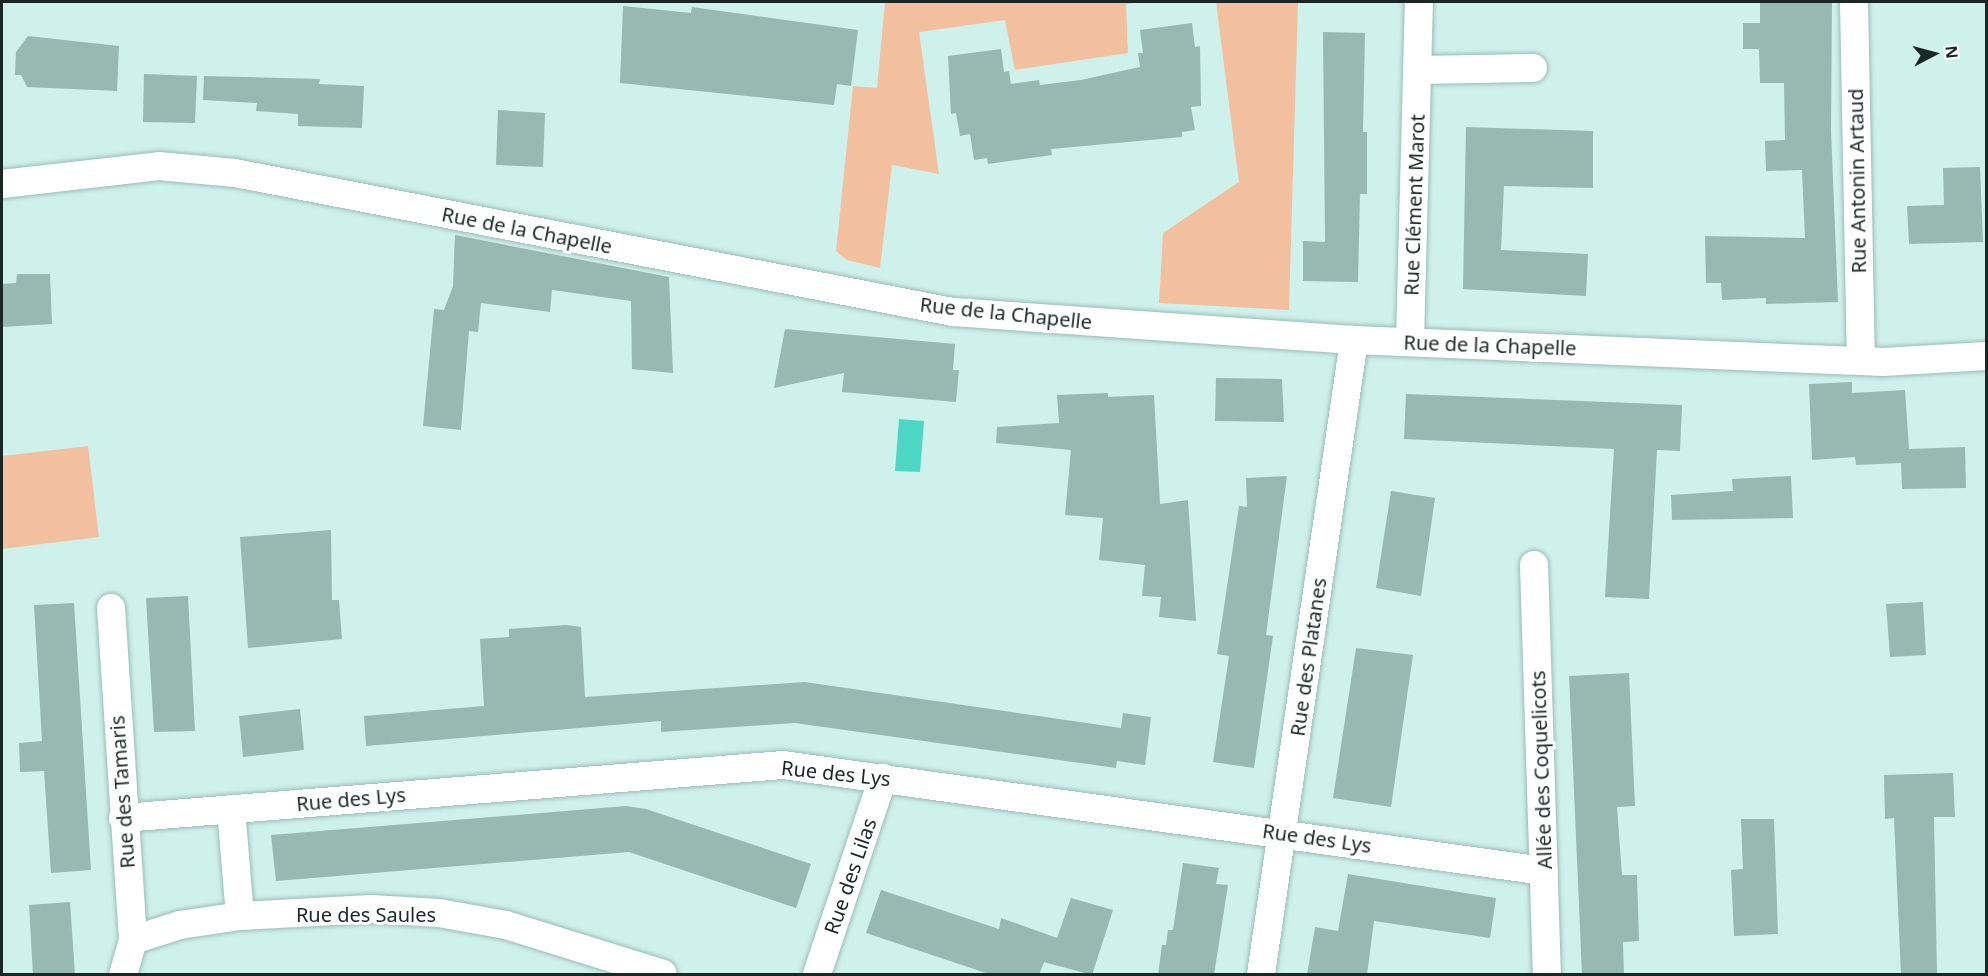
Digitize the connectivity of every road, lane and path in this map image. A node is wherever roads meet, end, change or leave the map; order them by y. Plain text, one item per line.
1 (1419, 2) edge
2 (1854, 2) edge
3 (1533, 68) dead end
4 (1417, 70) junction
5 (2, 184) edge
6 (1354, 340) junction
7 (1410, 341) junction
8 (1986, 356) edge
9 (1861, 361) junction
10 (1534, 565) dead end
11 (111, 608) dead end
12 (884, 778) junction
13 (231, 809) junction
14 (123, 818) junction
15 (1282, 833) junction
16 (1544, 871) junction
17 (240, 916) junction
18 (133, 940) junction
19 (818, 974) edge
20 (123, 975) edge
21 (663, 975) edge
22 (1261, 975) edge
23 (1547, 975) edge

1 - 4 street, Rue Clément Marot
2 - 9 street, Rue Antonin Artaud
3 - 4 street
4 - 7 street, Rue Clément Marot
5 - 6 street, Rue de la Chapelle
6 - 7 street, Rue de la Chapelle
6 - 15 street, Rue des Platanes
7 - 9 street, Rue de la Chapelle
8 - 9 street, Rue de la Chapelle
10 - 16 street, Allée des Coquelicots
11 - 14 street, Rue des Tamaris
12 - 13 street, Rue des Lys
12 - 15 street, Rue des Lys
12 - 19 street, Rue des Lilas
13 - 14 street, Rue des Lys
13 - 17 street
14 - 18 street, Rue des Tamaris
15 - 16 street, Rue des Lys
15 - 22 street, Rue des Platanes
16 - 23 street, Allée des Coquelicots
17 - 18 street, Rue des Saules
17 - 21 street, Rue des Saules
18 - 20 street, Rue des Tamaris

